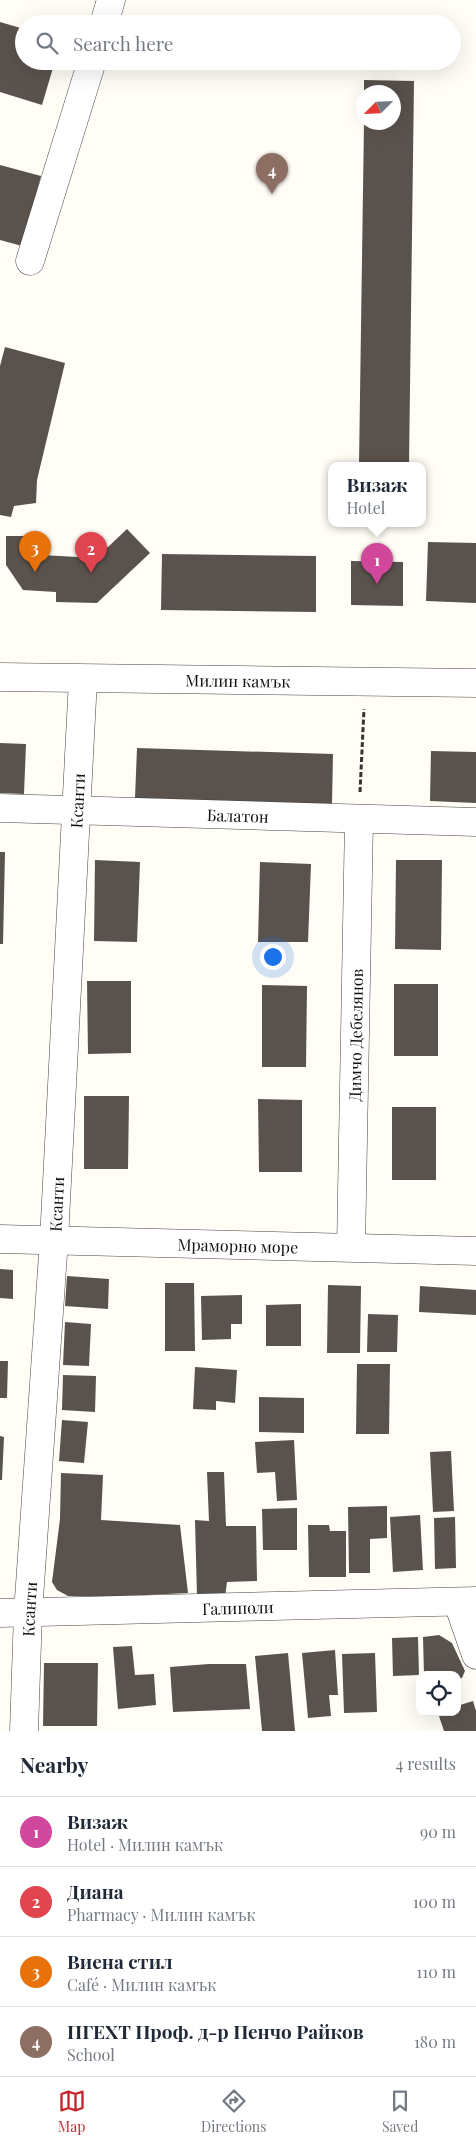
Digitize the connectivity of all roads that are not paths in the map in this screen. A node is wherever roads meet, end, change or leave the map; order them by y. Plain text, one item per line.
1 (111, 0) edge
2 (107, 15) edge
3 (89, 70) edge
4 (30, 261) dead end
5 (0, 677) edge
6 (83, 679) junction
7 (476, 683) edge
8 (0, 808) edge
9 (76, 810) junction
10 (359, 820) junction
11 (476, 822) edge
12 (0, 1239) edge
13 (54, 1240) junction
14 (351, 1248) junction
15 (476, 1251) edge
16 (467, 1602) edge
17 (28, 1613) junction
18 (0, 1614) edge
19 (476, 1655) edge
20 (24, 1731) edge

1 - 2 street
3 - 4 street
5 - 6 street, Милин камък
6 - 7 street, Милин камък
6 - 9 street, Ксанти
8 - 9 street, Балатон
9 - 10 street, Балатон
9 - 13 street, Ксанти
10 - 11 street, Балатон
10 - 14 street, Димчо Дебелянов
12 - 13 street, Мраморно море
13 - 14 street, Мраморно море
13 - 17 street, Ксанти
14 - 15 street, Мраморно море
16 - 17 street, Галиполи
16 - 19 street
17 - 18 street, Галиполи
17 - 20 street, Ксанти

